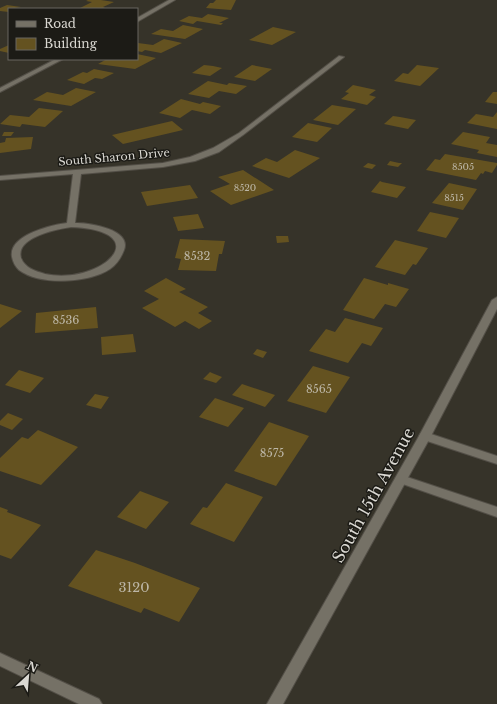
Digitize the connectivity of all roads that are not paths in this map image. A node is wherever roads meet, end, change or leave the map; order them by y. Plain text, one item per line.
1 (173, 0) edge
2 (138, 19) edge
3 (341, 57) dead end
4 (58, 60) edge
5 (0, 90) edge
6 (77, 172) junction
7 (0, 178) edge
8 (71, 225) junction
9 (497, 300) edge
10 (425, 436) junction
11 (497, 460) edge
12 (401, 479) junction
13 (497, 512) edge
14 (0, 659) edge
15 (94, 704) edge
16 (275, 704) edge

1 - 2 street
3 - 6 street, South Sharon Drive
4 - 5 street
6 - 7 street, South Sharon Drive
6 - 8 street
8 - 8 street
9 - 10 street, South 15th Avenue
10 - 11 street
10 - 12 street, South 15th Avenue
12 - 13 street
12 - 16 street, South 15th Avenue
14 - 15 street

